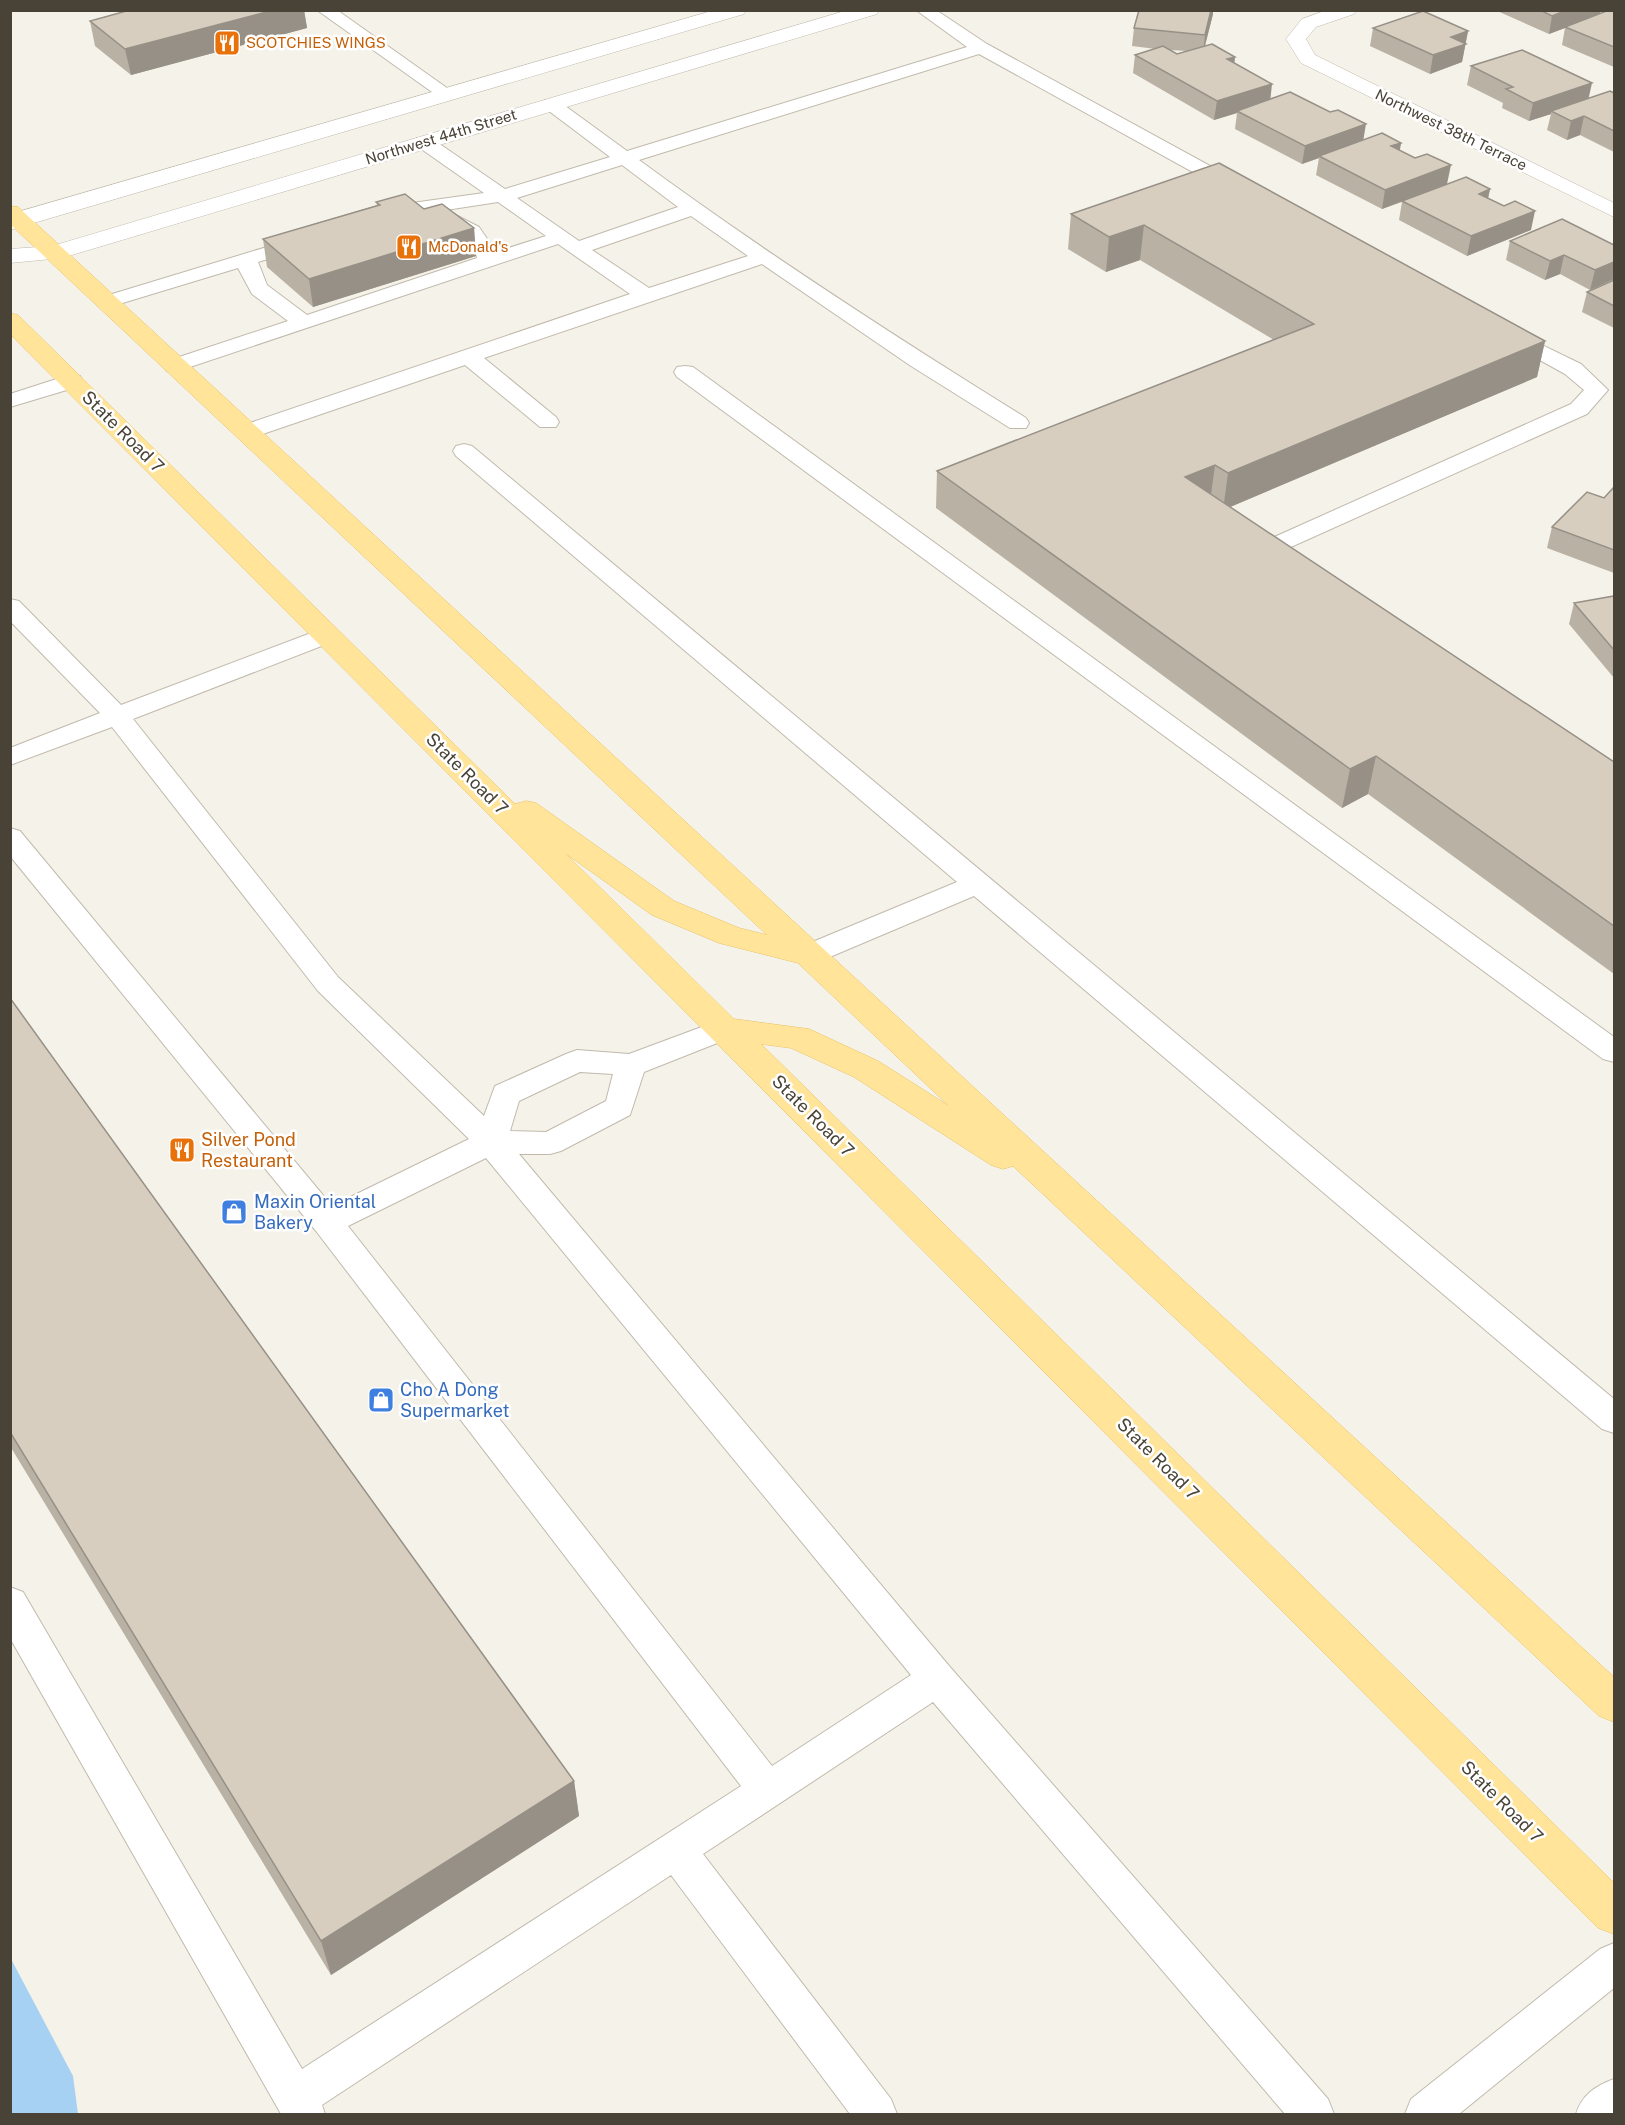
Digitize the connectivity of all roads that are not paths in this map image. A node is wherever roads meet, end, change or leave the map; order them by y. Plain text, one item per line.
1 (325, 10) edge
2 (737, 10) edge
3 (870, 10) edge
4 (924, 10) edge
5 (1347, 10) edge
6 (981, 48) junction
7 (445, 93) junction
8 (551, 104) junction
9 (424, 142) junction
10 (625, 158) junction
11 (502, 196) junction
12 (1253, 197) edge
13 (412, 209) junction
14 (693, 209) junction
15 (1614, 211) edge
16 (13, 218) edge
17 (368, 222) edge
18 (324, 236) edge
19 (569, 242) junction
20 (54, 254) junction
21 (10, 256) edge
22 (764, 257) junction
23 (247, 259) junction
24 (488, 263) junction
25 (646, 296) junction
26 (106, 302) junction
27 (10, 320) edge
28 (305, 323) junction
29 (1490, 325) edge
30 (468, 356) junction
31 (176, 366) junction
32 (685, 372) dead end
33 (72, 381) junction
34 (10, 401) edge
35 (548, 422) dead end
36 (1018, 423) dead end
37 (246, 432) junction
38 (464, 451) dead end
39 (1294, 587) edge
40 (10, 606) edge
41 (328, 635) junction
42 (117, 716) junction
43 (444, 752) junction
44 (10, 757) edge
45 (10, 837) edge
46 (977, 884) junction
47 (808, 955) junction
48 (725, 1029) junction
49 (1614, 1052) edge
50 (631, 1065) junction
51 (491, 1142) junction
52 (1074, 1201) junction
53 (327, 1222) junction
54 (1614, 1419) edge
55 (10, 1603) edge
56 (937, 1679) junction
57 (1614, 1703) edge
58 (768, 1790) junction
59 (676, 1850) junction
60 (1614, 1913) edge
61 (1614, 1963) edge
62 (1614, 2100) edge
63 (300, 2106) edge
64 (876, 2115) edge
65 (1313, 2115) edge
66 (1426, 2115) edge
67 (1597, 2115) edge

1 - 7 lane
2 - 7 street
3 - 8 street, Northwest 44th Street
4 - 6 lane
5 - 15 street, Northwest 38th Terrace
6 - 10 lane
6 - 12 lane
7 - 16 street
8 - 9 street, Northwest 44th Street
8 - 10 lane
9 - 11 lane
9 - 20 street, Northwest 44th Street
10 - 11 lane
10 - 14 lane
11 - 13 lane
11 - 19 lane
13 - 17 lane
13 - 24 lane
14 - 19 lane
14 - 22 lane
16 - 20 main road
18 - 23 lane
19 - 24 lane
19 - 25 lane
20 - 21 street, Northwest 44th Street
20 - 26 main road
22 - 25 lane
22 - 36 lane
23 - 26 lane
23 - 28 lane
24 - 28 lane
25 - 30 lane
26 - 31 main road
27 - 33 main road, State Road 7
28 - 31 lane
29 - 39 lane
30 - 35 lane
30 - 37 lane
31 - 37 main road
32 - 49 lane
33 - 34 lane
33 - 41 main road, State Road 7
37 - 47 main road
38 - 46 lane
40 - 42 lane
41 - 42 lane
41 - 43 main road, State Road 7
42 - 44 lane
42 - 51 lane
43 - 47 main road
43 - 48 main road, State Road 7
45 - 53 lane
46 - 47 lane
46 - 54 lane
47 - 52 main road
48 - 50 lane
48 - 52 main road
48 - 60 main road, State Road 7
50 - 51 lane
50 - 51 lane
51 - 53 lane
51 - 56 lane
52 - 57 main road
53 - 58 lane
55 - 63 lane
56 - 58 lane
56 - 65 lane
58 - 59 lane
59 - 63 lane
59 - 64 lane
61 - 66 lane
62 - 67 lane

